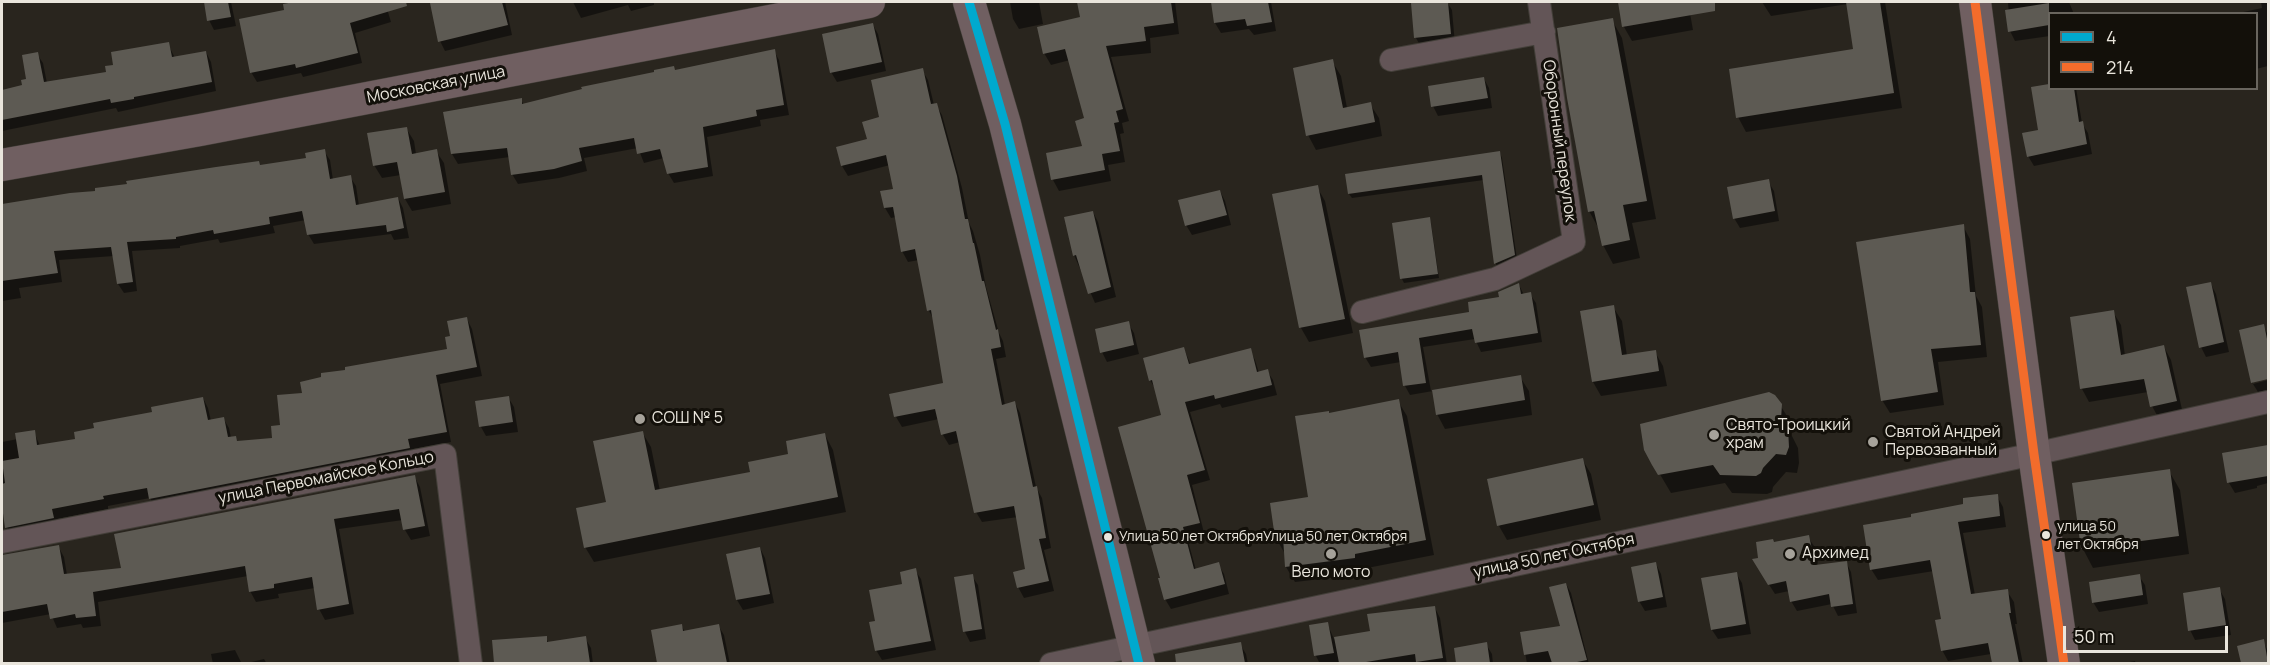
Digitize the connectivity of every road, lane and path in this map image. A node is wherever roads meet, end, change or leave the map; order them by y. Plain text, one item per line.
1 (869, 2) edge
2 (969, 2) edge
3 (1539, 2) edge
4 (1975, 2) edge
5 (1544, 32) junction
6 (1391, 60) dead end
7 (2, 165) edge
8 (1362, 312) dead end
9 (2268, 402) edge
10 (2034, 454) junction
11 (2, 542) edge
12 (1137, 654) edge
13 (471, 663) edge
14 (1051, 663) edge
15 (2064, 663) edge

1 - 7 street, Московская улица
2 - 12 street
3 - 5 street, Оборонный переулок
4 - 10 street
5 - 6 street
5 - 8 street, Оборонный переулок
9 - 10 street, улица 50 лет Октября
10 - 12 street, улица 50 лет Октября
10 - 15 street
11 - 13 street, улица Первомайское Кольцо
12 - 14 street, улица 50 лет Октября

